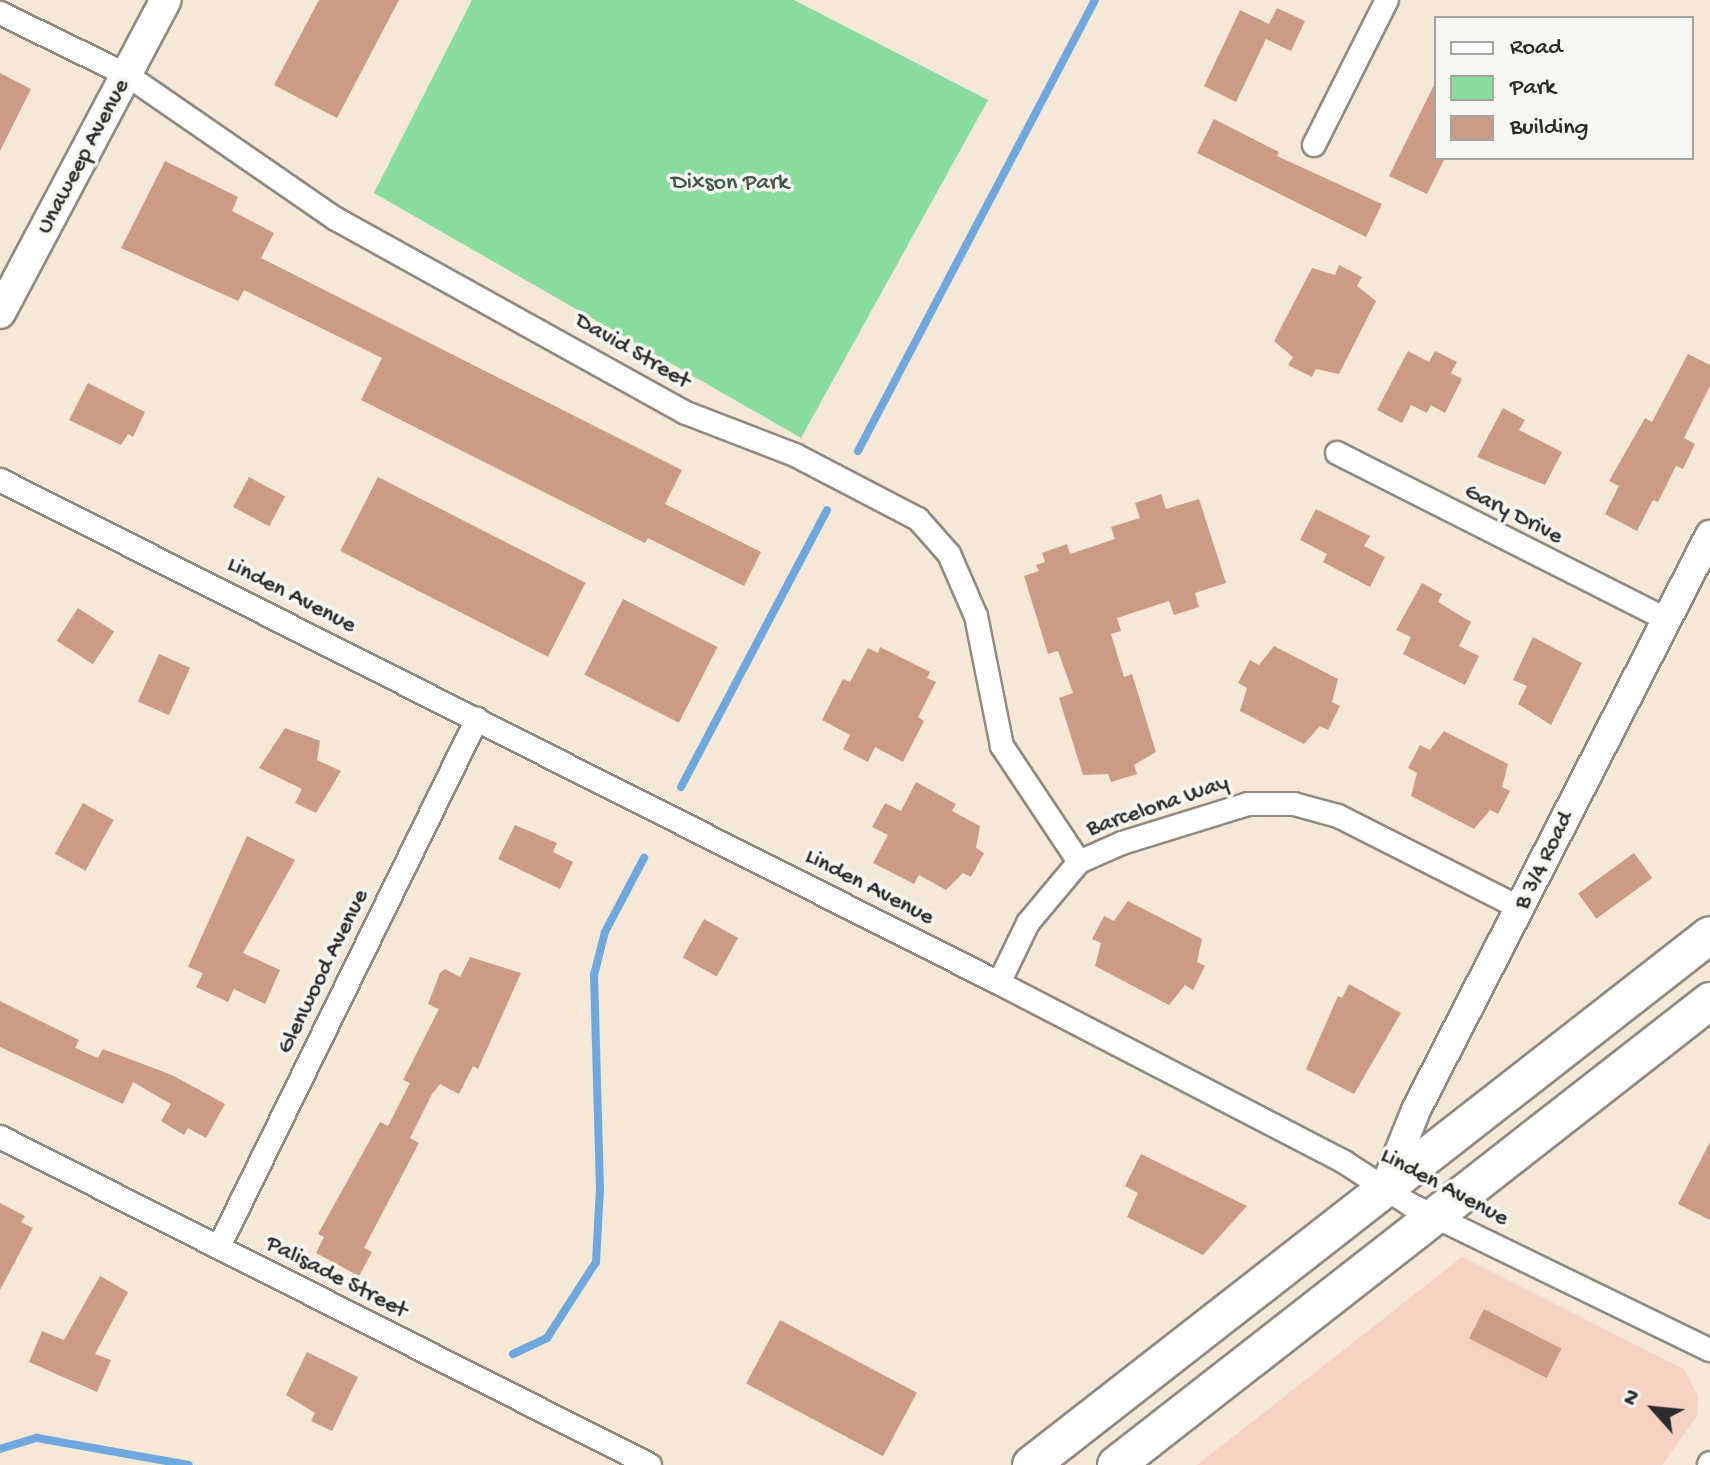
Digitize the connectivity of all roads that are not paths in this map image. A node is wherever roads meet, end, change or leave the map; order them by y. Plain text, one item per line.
1 (166, 0) edge
2 (1387, 0) edge
3 (0, 13) edge
4 (127, 75) junction
5 (1314, 145) dead end
6 (0, 313) edge
7 (1337, 453) dead end
8 (0, 480) edge
9 (1710, 535) edge
10 (1667, 620) junction
11 (477, 719) junction
12 (1079, 862) junction
13 (1522, 909) junction
14 (1710, 935) edge
15 (999, 983) junction
16 (1710, 1001) edge
17 (0, 1137) edge
18 (1384, 1189) junction
19 (1434, 1216) junction
20 (219, 1247) junction
21 (1710, 1350) edge
22 (650, 1465) edge
23 (1031, 1465) edge
24 (1116, 1465) edge

1 - 4 main road, Unaweep Avenue
2 - 5 street
3 - 4 street, David Street
4 - 6 main road, Unaweep Avenue
4 - 12 street, David Street
7 - 10 street, Gary Drive
8 - 11 street, Linden Avenue
9 - 10 street, B 3/4 Road
10 - 13 street, B 3/4 Road
11 - 15 street, Linden Avenue
11 - 20 street, Glenwood Avenue
12 - 13 street, Barcelona Way
12 - 15 street, Barcelona Way
13 - 18 street, B 3/4 Road
14 - 18 highway
15 - 18 street, Linden Avenue
16 - 19 highway
17 - 20 street, Palisade Street
18 - 19 street, Linden Avenue
18 - 23 highway
19 - 21 street, Linden Avenue
19 - 24 highway
20 - 22 street, Palisade Street

